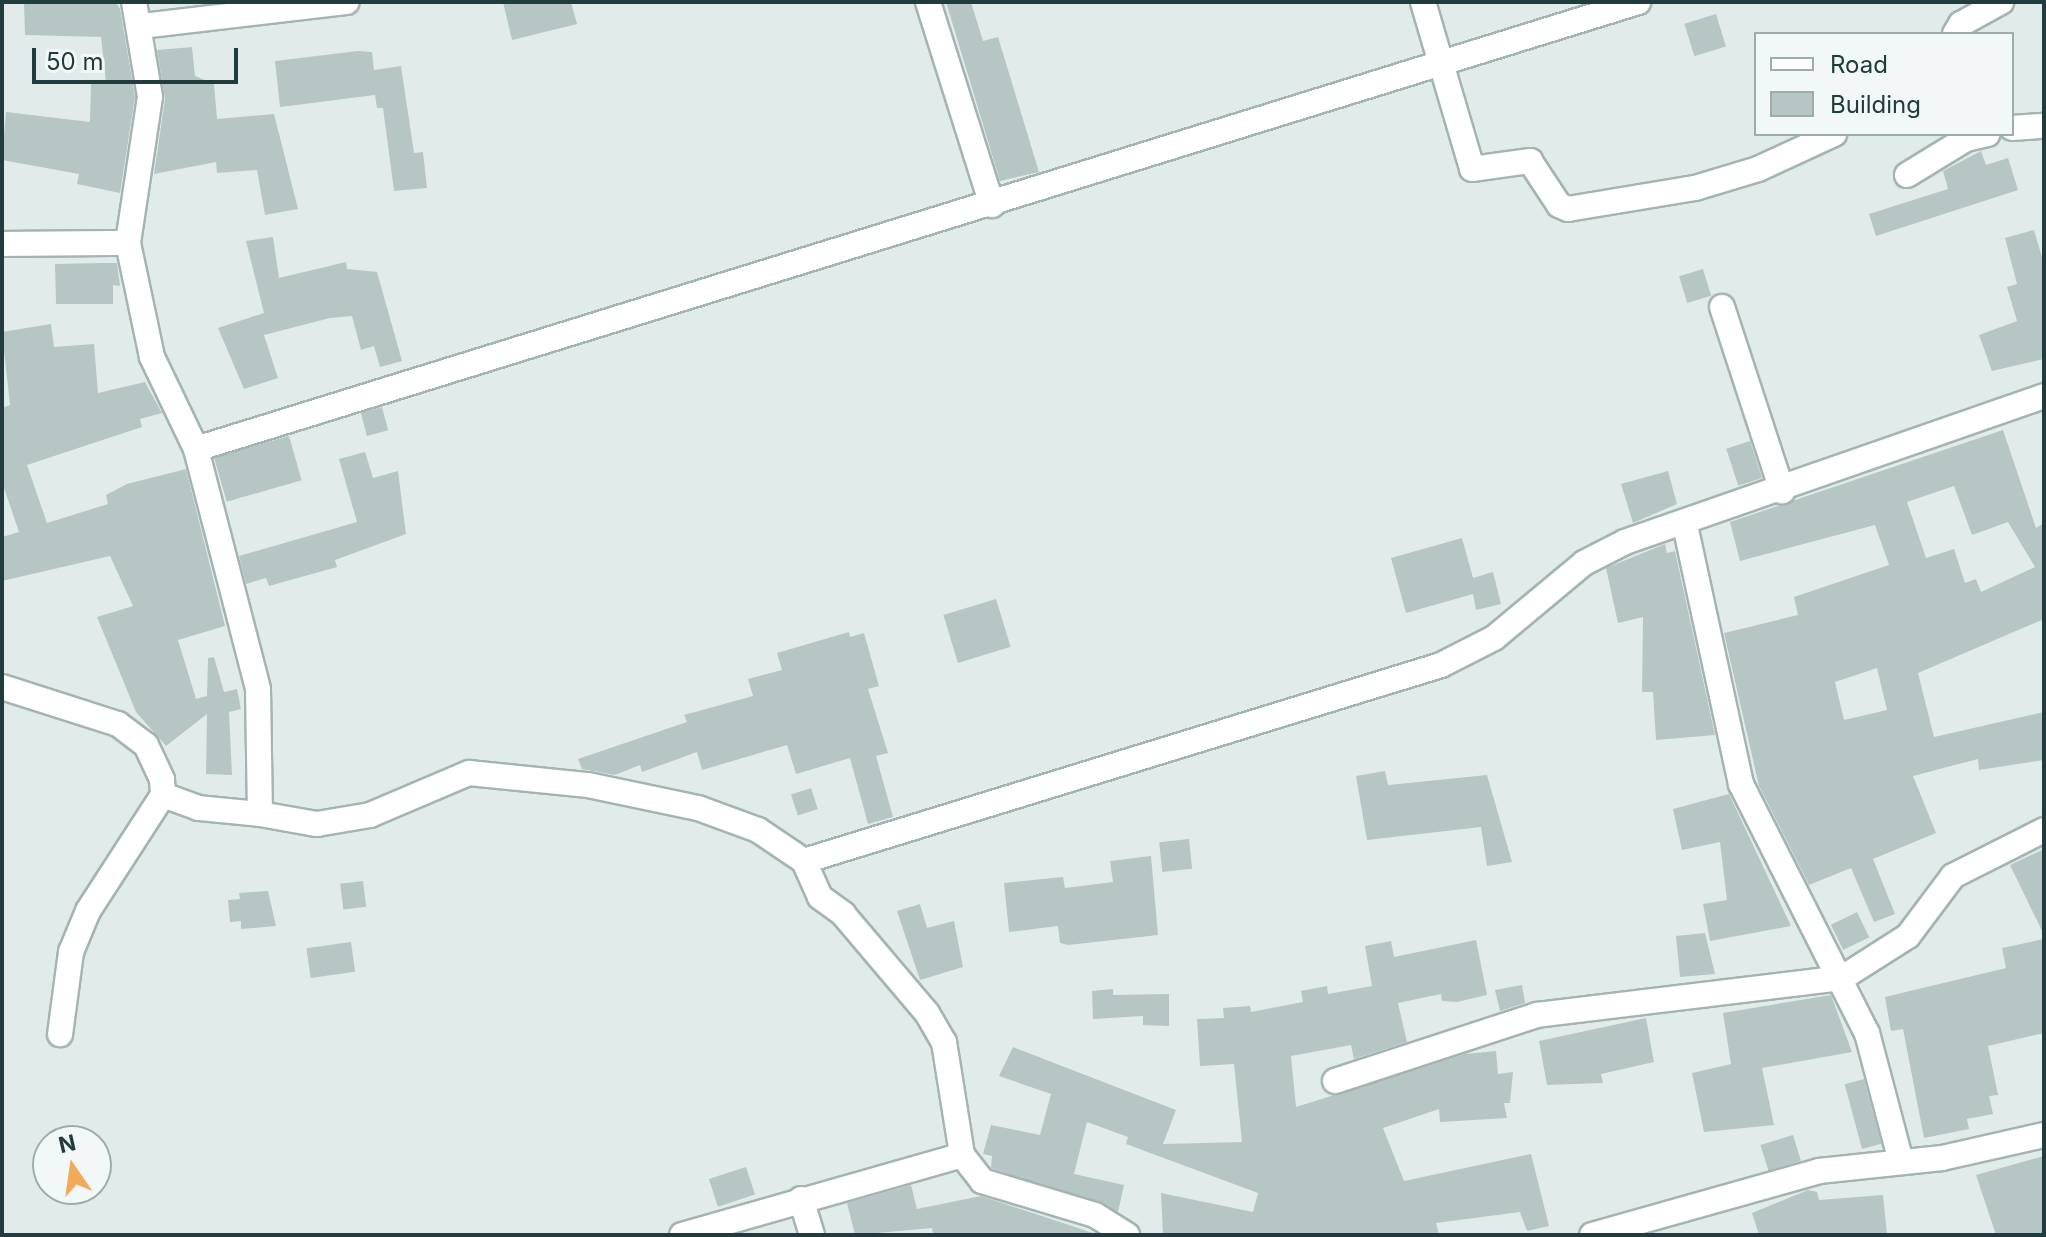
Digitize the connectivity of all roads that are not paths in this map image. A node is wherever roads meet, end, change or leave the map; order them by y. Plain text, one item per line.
1 (134, 2) edge
2 (344, 2) edge
3 (928, 2) edge
4 (1423, 2) edge
5 (1638, 2) edge
6 (2001, 2) edge
7 (142, 26) junction
8 (1956, 32) edge
9 (1441, 61) junction
10 (2044, 126) edge
11 (2014, 128) edge
12 (1830, 136) edge
13 (1979, 136) edge
14 (1907, 175) dead end
15 (992, 205) junction
16 (128, 243) junction
17 (2, 244) edge
18 (1722, 307) dead end
19 (2044, 396) edge
20 (196, 449) junction
21 (1782, 491) junction
22 (1685, 525) junction
23 (2, 687) edge
24 (163, 795) junction
25 (260, 814) junction
26 (2044, 830) edge
27 (804, 861) junction
28 (1842, 978) junction
29 (60, 1034) dead end
30 (1335, 1081) dead end
31 (2044, 1135) edge
32 (962, 1155) junction
33 (1901, 1162) junction
34 (801, 1199) junction
35 (682, 1235) edge
36 (812, 1235) edge
37 (1127, 1235) edge
38 (1592, 1235) edge

1 - 7 street
2 - 7 street
3 - 15 street
4 - 9 street
5 - 9 street
6 - 8 street
7 - 16 street
9 - 12 street
9 - 15 street
10 - 11 street
13 - 14 street
15 - 20 street
16 - 17 street
16 - 20 street
18 - 21 street
19 - 21 street
20 - 25 street
21 - 22 street
22 - 27 street
22 - 28 street
23 - 24 street
24 - 25 street
24 - 29 street
25 - 27 street
26 - 28 street
27 - 32 street
28 - 30 street
28 - 33 street
31 - 33 street
32 - 34 street
32 - 37 street
33 - 38 street
34 - 35 street
34 - 36 street

